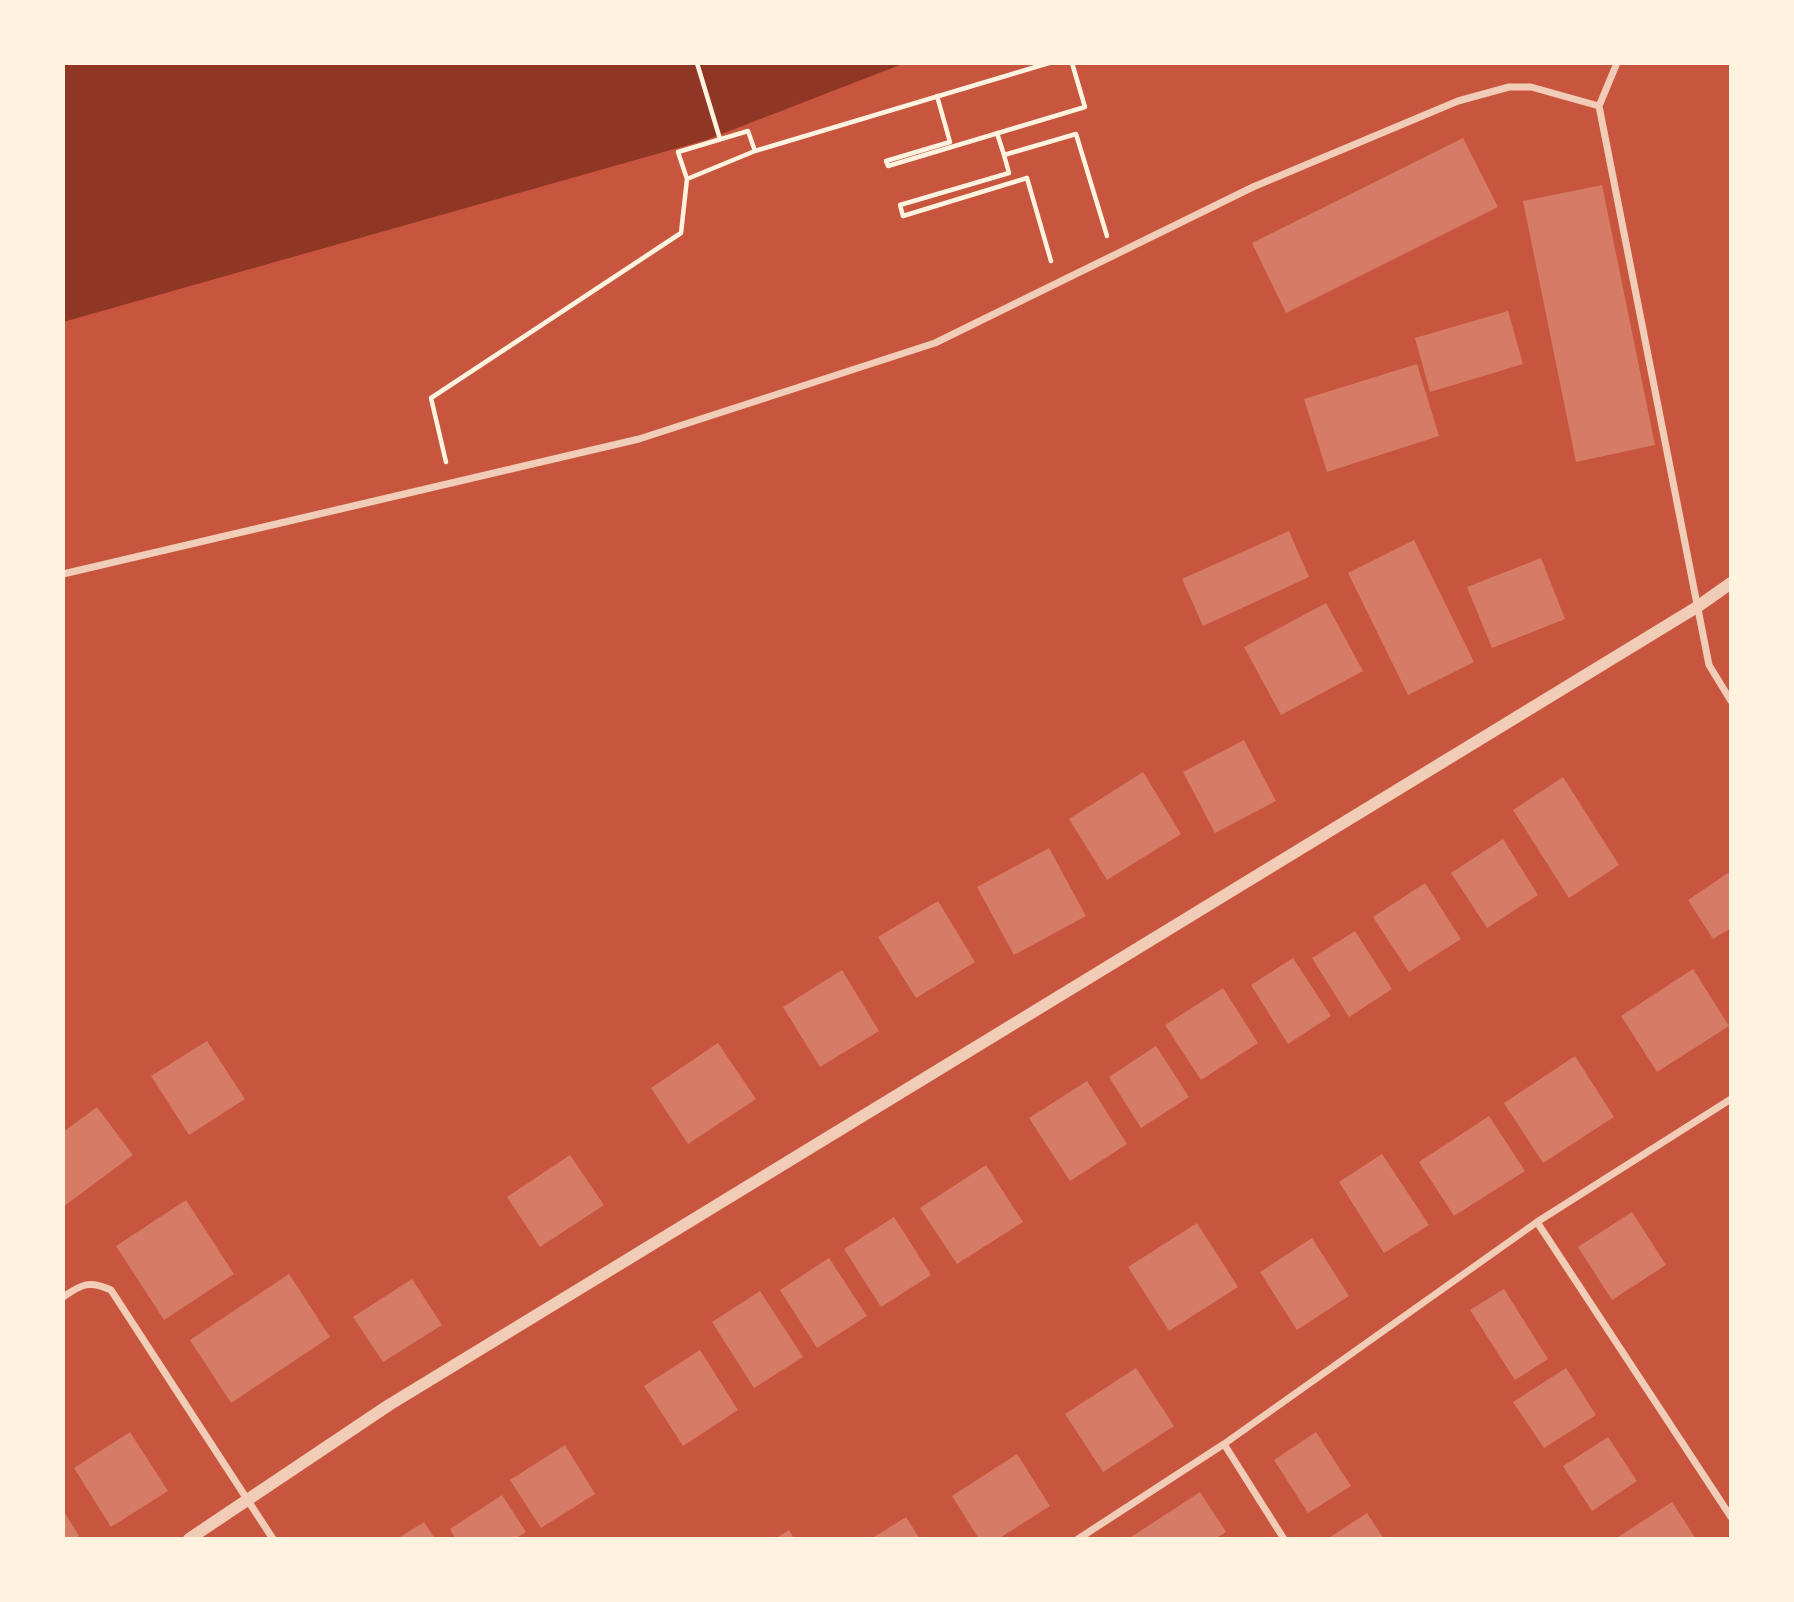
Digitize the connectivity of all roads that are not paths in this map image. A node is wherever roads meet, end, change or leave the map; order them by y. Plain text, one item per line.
1 (1617, 63) edge
2 (1599, 106) junction
3 (63, 574) edge
4 (1731, 583) edge
5 (1697, 607) junction
6 (1731, 701) edge
7 (1731, 1099) edge
8 (1537, 1222) junction
9 (63, 1297) edge
10 (1224, 1444) junction
11 (247, 1500) junction
12 (1731, 1517) edge
13 (189, 1539) edge
14 (273, 1539) edge
15 (1078, 1539) edge
16 (1284, 1539) edge

1 - 2 street
2 - 3 street
2 - 5 street
4 - 5 street
5 - 6 street
5 - 11 street
7 - 8 street
8 - 10 street
8 - 12 street
9 - 11 street
10 - 15 street
10 - 16 street
11 - 13 street
11 - 14 street

